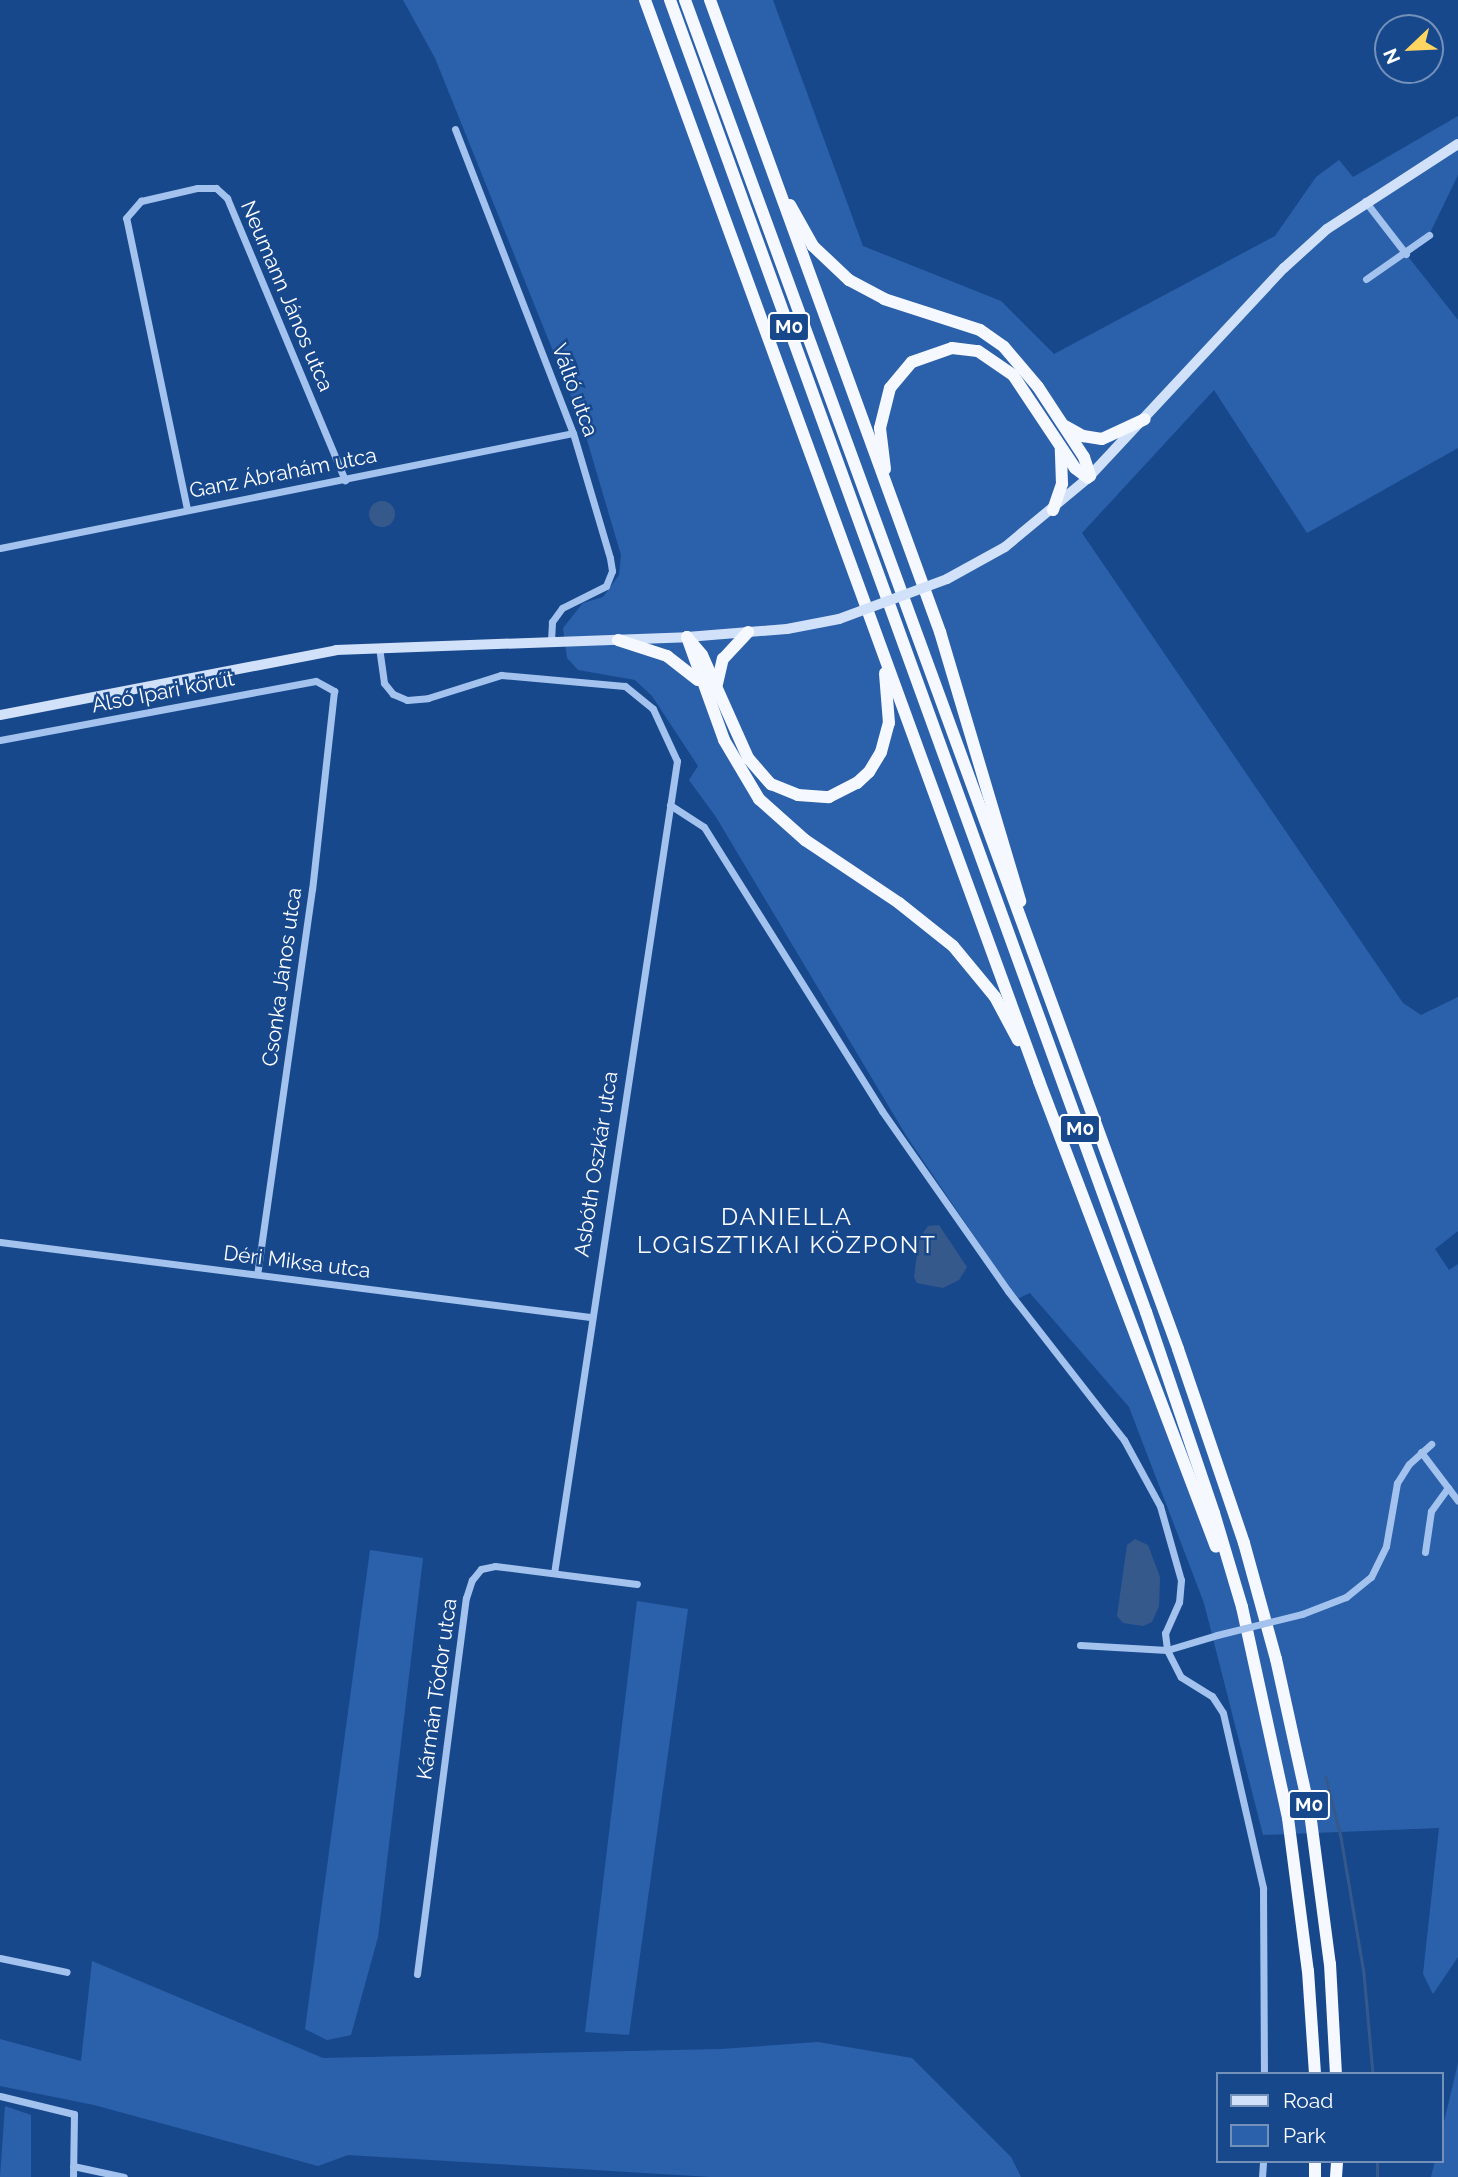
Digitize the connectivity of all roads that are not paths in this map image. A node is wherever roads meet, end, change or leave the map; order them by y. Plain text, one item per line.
1 (645, 0) edge
2 (670, 0) edge
3 (685, 0) edge
4 (710, 0) edge
5 (455, 129) dead end
6 (1458, 144) edge
7 (771, 170) junction
8 (1365, 200) junction
9 (1429, 235) dead end
10 (1406, 254) junction
11 (1366, 279) dead end
12 (1145, 419) junction
13 (1060, 421) junction
14 (573, 433) junction
15 (1059, 442) junction
16 (1089, 477) junction
17 (345, 480) junction
18 (187, 509) junction
19 (1053, 510) junction
20 (900, 523) junction
21 (0, 548) edge
22 (748, 632) junction
23 (687, 636) junction
24 (878, 638) junction
25 (618, 640) junction
26 (551, 642) junction
27 (379, 646) junction
28 (702, 684) junction
29 (330, 686) joint
30 (717, 688) junction
31 (0, 715) edge
32 (0, 740) edge
33 (670, 806) junction
34 (1026, 932) junction
35 (1039, 1082) junction
36 (0, 1242) edge
37 (257, 1274) junction
38 (590, 1317) junction
39 (1431, 1444) dead end
40 (1421, 1452) junction
41 (1448, 1488) junction
42 (1458, 1501) edge
43 (1425, 1552) dead end
44 (554, 1573) junction
45 (637, 1584) dead end
46 (1242, 1607) junction
47 (1080, 1645) dead end
48 (1167, 1650) junction
49 (0, 1958) edge
50 (67, 1972) dead end
51 (416, 1974) dead end
52 (1264, 2072) edge
53 (1315, 2072) edge
54 (1336, 2072) edge
55 (0, 2096) edge
56 (74, 2166) junction
57 (73, 2177) edge
58 (124, 2177) edge

1 - 24 highway
2 - 46 highway, M0
3 - 34 highway, M0
4 - 7 highway
5 - 14 street, Váltó utca
6 - 8 main road
7 - 13 highway
7 - 20 highway
8 - 10 street
8 - 12 main road
9 - 10 street
10 - 11 street
12 - 13 highway
12 - 16 main road
13 - 16 highway
14 - 17 street, Ganz Ábrahám utca
14 - 26 street, Váltó utca
15 - 16 highway
15 - 19 highway
15 - 20 highway
16 - 19 main road
17 - 18 street, Ganz Ábrahám utca
17 - 18 street, Neumann János utca
18 - 21 street, Ganz Ábrahám utca
19 - 22 main road, bridge
20 - 34 highway
22 - 23 main road
22 - 30 highway
23 - 25 main road
23 - 28 highway
23 - 30 highway
24 - 30 highway
24 - 35 highway
25 - 26 main road
25 - 28 highway
26 - 27 main road
27 - 31 main road
27 - 33 street, Asbóth Oszkár utca
28 - 35 highway
29 - 32 street, Alsó Ipari körút
29 - 37 street, Csonka János utca
33 - 38 street, Asbóth Oszkár utca
33 - 48 street
34 - 54 highway, M0
35 - 46 highway
36 - 37 street, Déri Miksa utca
37 - 38 street, Déri Miksa utca
38 - 44 street, Asbóth Oszkár utca
39 - 40 street
40 - 41 street
40 - 48 street, bridge
41 - 42 street
41 - 43 street
44 - 45 street, Kármán Tódor utca
44 - 51 street, Kármán Tódor utca
46 - 53 highway, M0
47 - 48 street
48 - 52 street
49 - 50 street
55 - 56 street
56 - 57 street
56 - 58 street

